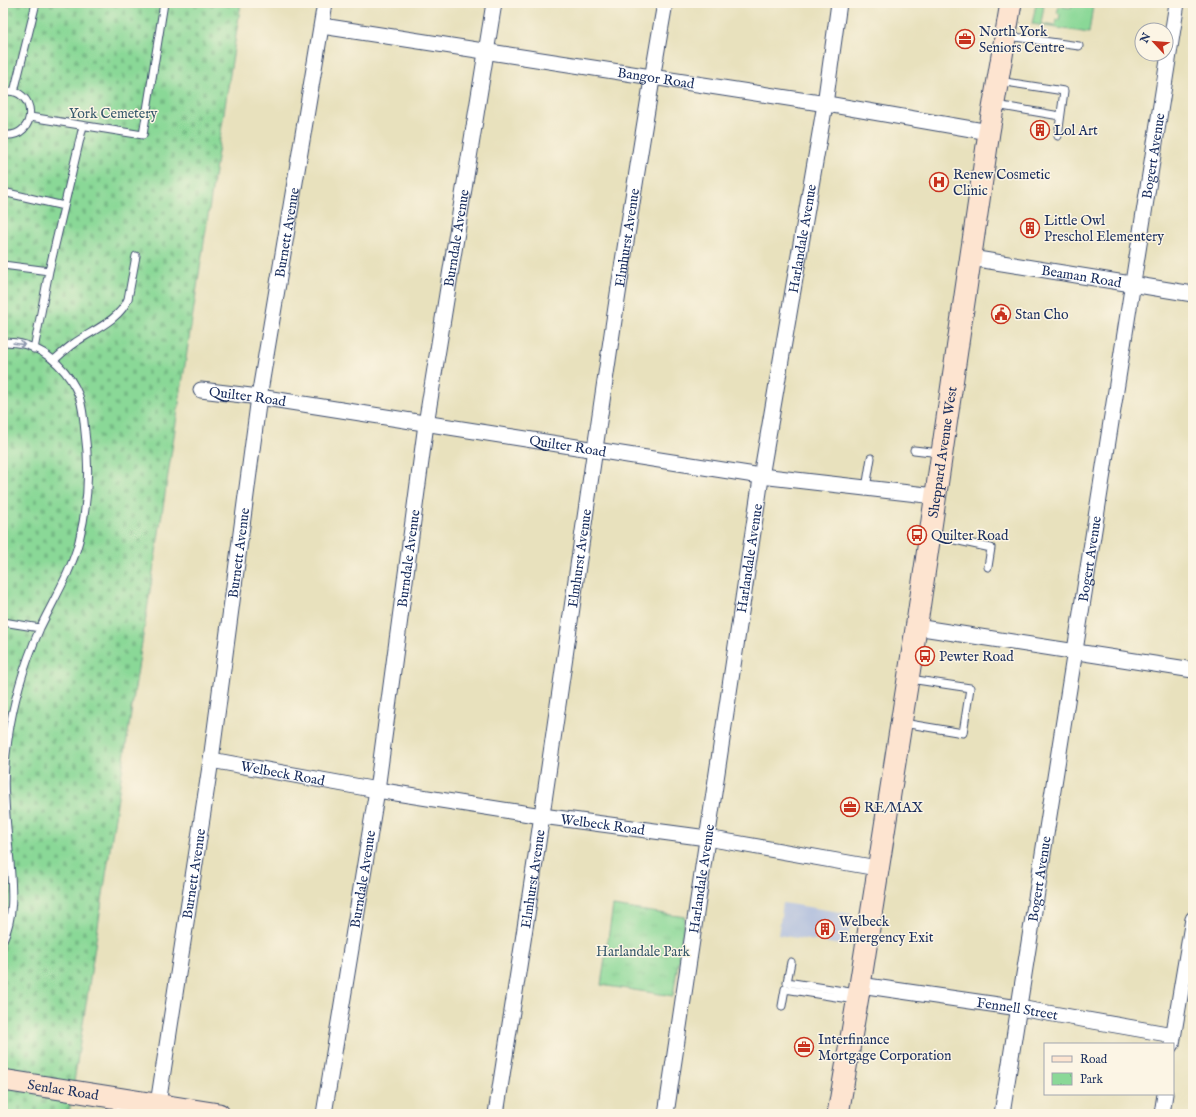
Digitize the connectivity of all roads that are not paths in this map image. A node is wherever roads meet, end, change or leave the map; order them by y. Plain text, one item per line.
1 (36, 3) edge
2 (164, 3) edge
3 (325, 3) edge
4 (494, 3) edge
5 (664, 3) edge
6 (839, 3) edge
7 (1011, 3) edge
8 (1177, 3) edge
9 (322, 26) junction
10 (1006, 36) junction
11 (1078, 46) dead end
12 (486, 52) junction
13 (652, 77) junction
14 (998, 81) junction
15 (3, 92) edge
16 (14, 92) junction
17 (825, 104) junction
18 (994, 105) junction
19 (1060, 116) junction
20 (30, 117) junction
21 (83, 126) junction
22 (989, 132) junction
23 (3, 134) edge
24 (1058, 136) dead end
25 (3, 192) edge
26 (64, 206) junction
27 (136, 256) dead end
28 (971, 258) junction
29 (3, 265) edge
30 (49, 271) junction
31 (1133, 284) junction
32 (1193, 294) edge
33 (3, 342) edge
34 (34, 349) junction
35 (54, 360) junction
36 (201, 390) dead end
37 (259, 397) junction
38 (426, 424) junction
39 (594, 450) junction
40 (914, 450) dead end
41 (942, 453) junction
42 (871, 458) dead end
43 (761, 476) junction
44 (866, 488) junction
45 (935, 496) junction
46 (929, 535) junction
47 (988, 567) dead end
48 (3, 622) edge
49 (916, 627) junction
50 (40, 628) junction
51 (1075, 653) junction
52 (1193, 670) edge
53 (908, 678) junction
54 (900, 723) junction
55 (211, 760) junction
56 (377, 790) junction
57 (542, 816) junction
58 (707, 838) junction
59 (878, 868) junction
60 (1193, 919) edge
61 (3, 940) edge
62 (790, 962) dead end
63 (859, 993) junction
64 (782, 1006) dead end
65 (1019, 1008) junction
66 (1173, 1039) edge
67 (3, 1080) edge
68 (1165, 1095) edge
69 (158, 1104) junction
70 (125, 1108) edge
71 (219, 1114) edge
72 (324, 1114) edge
73 (496, 1114) edge
74 (666, 1114) edge
75 (838, 1114) edge
76 (1002, 1114) edge
77 (1162, 1114) edge

1 - 16 lane
2 - 21 lane
3 - 9 street, Burnett Avenue
4 - 12 street, Burndale Avenue
5 - 13 street, Elmhurst Avenue
6 - 17 street, Harlandale Avenue
7 - 10 main road, Sheppard Avenue West
8 - 31 street, Bogert Avenue
9 - 12 street, Bangor Road
9 - 37 street, Burnett Avenue
10 - 11 lane
10 - 14 main road, Sheppard Avenue West
12 - 13 street, Bangor Road
12 - 38 street, Burndale Avenue
13 - 17 street, Bangor Road
13 - 39 street, Elmhurst Avenue
14 - 18 main road, Sheppard Avenue West
14 - 19 lane
15 - 16 lane
16 - 20 lane
17 - 22 street, Bangor Road
17 - 43 street, Harlandale Avenue
18 - 19 lane
18 - 22 main road, Sheppard Avenue West
19 - 24 lane
20 - 21 lane
20 - 23 lane
21 - 26 lane
22 - 28 main road, Sheppard Avenue West
25 - 26 lane
26 - 30 lane
27 - 35 lane
28 - 31 street, Beaman Road
28 - 41 main road, Sheppard Avenue West
29 - 30 lane
30 - 34 lane
31 - 32 street, Beaman Road
31 - 51 street, Bogert Avenue
33 -> 34 lane
34 - 35 lane
35 - 50 lane
36 - 37 street, Quilter Road
37 - 38 street, Quilter Road
37 - 55 street, Burnett Avenue
38 - 39 street, Quilter Road
38 - 56 street, Burndale Avenue
39 - 43 street, Quilter Road
39 - 57 street, Elmhurst Avenue
40 - 41 lane
41 - 45 main road, Sheppard Avenue West
42 - 44 lane
43 - 44 street, Quilter Road
43 - 58 street, Harlandale Avenue
44 - 45 street, Quilter Road
45 - 46 main road, Sheppard Avenue West
46 - 47 lane
46 - 49 main road, Sheppard Avenue West
48 - 50 lane
49 - 51 street
49 - 53 main road, Sheppard Avenue West
50 - 61 lane
51 - 52 street
51 - 65 street, Bogert Avenue
53 - 54 main road, Sheppard Avenue West
53 - 54 lane
54 - 59 main road, Sheppard Avenue West
55 - 56 street, Welbeck Road
55 - 69 street, Burnett Avenue
56 - 57 street, Welbeck Road
56 - 72 street, Burndale Avenue
57 - 58 street, Welbeck Road
57 - 73 street, Elmhurst Avenue
58 - 59 street, Welbeck Road
58 - 74 street, Harlandale Avenue
59 - 63 main road, Sheppard Avenue West
60 - 66 street
62 - 63 lane
63 - 64 lane
63 - 65 street, Fennell Street
63 - 75 main road, Sheppard Avenue West
65 - 66 street, Fennell Street
65 - 76 street, Bogert Avenue
67 - 70 main road, Senlac Road
68 - 77 street
69 - 70 main road, Senlac Road
69 - 71 main road, Senlac Road

